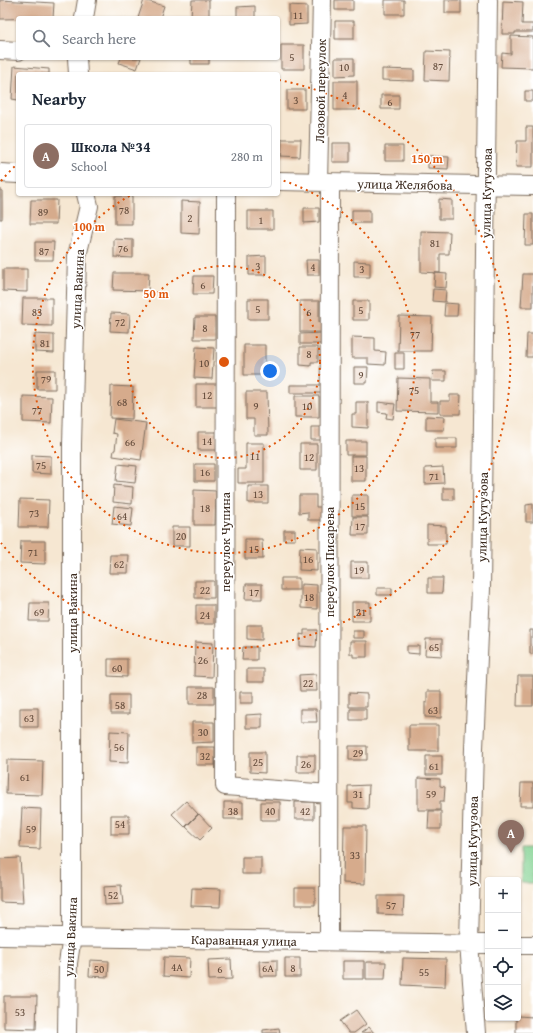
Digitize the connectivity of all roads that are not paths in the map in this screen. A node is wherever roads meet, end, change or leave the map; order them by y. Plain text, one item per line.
1 (87, 0) edge
2 (322, 0) edge
3 (488, 0) edge
4 (84, 16) edge
5 (0, 50) edge
6 (16, 51) edge
7 (77, 60) edge
8 (78, 72) edge
9 (0, 173) edge
10 (16, 174) edge
11 (280, 181) edge
12 (324, 182) junction
13 (486, 186) junction
14 (533, 186) edge
15 (86, 196) edge
16 (226, 196) edge
17 (329, 794) junction
18 (0, 936) edge
19 (72, 937) junction
20 (329, 941) junction
21 (469, 943) junction
22 (485, 944) edge
23 (521, 945) edge
24 (533, 945) edge
25 (67, 1033) edge
26 (476, 1033) edge

1 - 4 street
2 - 12 street, Лозовой переулок
3 - 13 street, улица Кутузова
5 - 6 street
7 - 8 street
9 - 10 street
11 - 12 street, улица Желябова
12 - 13 street, улица Желябова
12 - 17 street, переулок Писарева
13 - 14 street, улица Желябова
13 - 21 street, улица Кутузова
15 - 19 street, улица Вакина
16 - 17 street, переулок Чупина
17 - 20 street, переулок Писарева
18 - 19 street, Караванная улица
19 - 20 street, Караванная улица
19 - 25 street, улица Вакина
20 - 21 street, Караванная улица
21 - 22 street, Караванная улица
21 - 26 street, улица Кутузова
23 - 24 street

